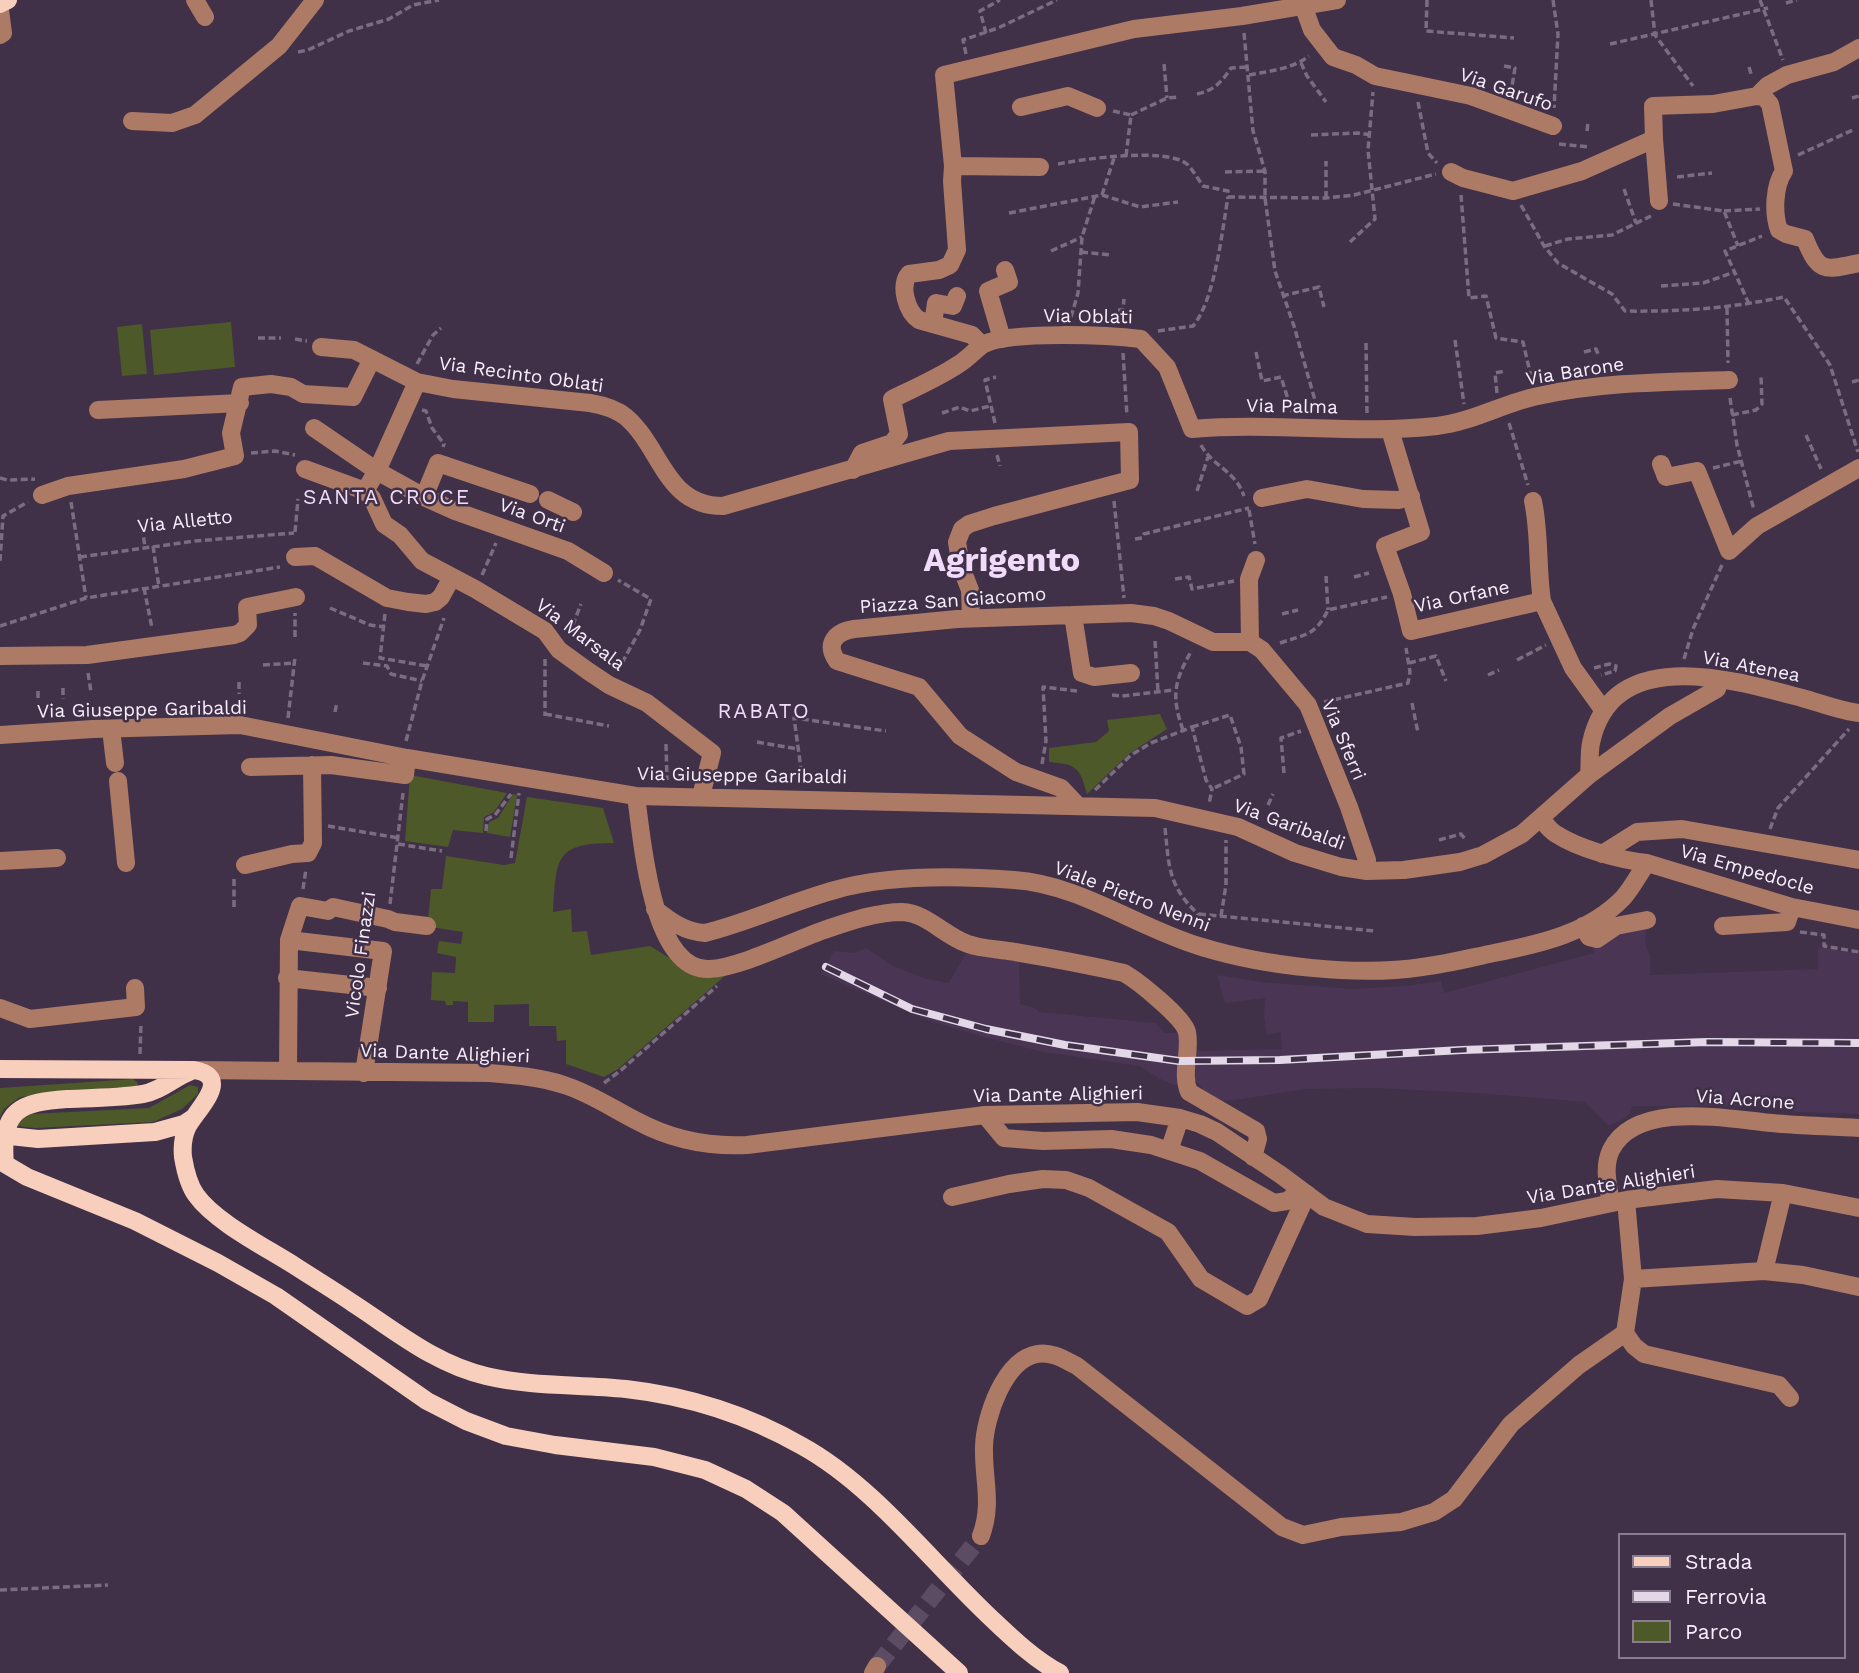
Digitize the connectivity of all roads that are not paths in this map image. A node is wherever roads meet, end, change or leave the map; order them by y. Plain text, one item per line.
1 (8, 0) edge
2 (195, 0) edge
3 (315, 0) edge
4 (1336, 0) edge
5 (0, 4) edge
6 (1303, 5) junction
7 (0, 10) edge
8 (205, 17) dead end
9 (0, 35) edge
10 (1859, 48) edge
11 (1757, 96) junction
12 (1021, 107) dead end
13 (1097, 108) dead end
14 (132, 121) dead end
15 (1553, 126) road end
16 (1654, 139) junction
17 (1040, 167) road end
18 (953, 173) junction
19 (1457, 175) road end
20 (1659, 201) road end
21 (1859, 263) edge
22 (1004, 270) dead end
23 (957, 296) dead end
24 (933, 324) junction
25 (1000, 332) junction
26 (982, 345) junction
27 (321, 347) dead end
28 (372, 359) junction
29 (1729, 380) road end
30 (417, 382) junction
31 (240, 403) junction
32 (99, 410) dead end
33 (314, 428) dead end
34 (1192, 429) joint
35 (1391, 430) junction
36 (300, 462) road end
37 (1661, 464) dead end
38 (1859, 468) edge
39 (853, 470) junction
40 (377, 471) junction
41 (365, 491) junction
42 (48, 494) road end
43 (530, 494) dead end
44 (425, 496) junction
45 (1411, 496) junction
46 (548, 500) dead end
47 (1533, 501) road end
48 (1256, 503) road end
49 (573, 512) dead end
50 (1256, 560) road end
51 (289, 561) road end
52 (604, 573) road end
53 (452, 577) junction
54 (296, 597) dead end
55 (1542, 601) junction
56 (1073, 615) junction
57 (971, 618) junction
58 (1256, 646) junction
59 (0, 656) edge
60 (1131, 673) dead end
61 (1719, 680) junction
62 (1604, 711) junction
63 (1858, 713) edge
64 (110, 729) junction
65 (0, 735) edge
66 (312, 765) junction
67 (250, 767) dead end
68 (406, 767) junction
69 (1589, 775) junction
70 (636, 796) junction
71 (701, 796) junction
72 (1086, 806) junction
73 (1540, 818) junction
74 (1602, 854) junction
75 (57, 858) dead end
76 (1859, 860) edge
77 (0, 861) edge
78 (126, 863) dead end
79 (1647, 863) junction
80 (245, 865) dead end
81 (1367, 871) junction
82 (1796, 908) junction
83 (655, 909) junction
84 (1647, 920) dead end
85 (1859, 920) edge
86 (427, 926) dead end
87 (1583, 926) junction
88 (1723, 926) dead end
89 (289, 940) junction
90 (287, 978) junction
91 (135, 988) dead end
92 (378, 988) junction
93 (0, 1008) edge
94 (0, 1069) edge
95 (194, 1070) junction
96 (239, 1071) junction
97 (288, 1071) junction
98 (364, 1073) junction
99 (208, 1098) junction
100 (985, 1115) junction
101 (193, 1118) junction
102 (1180, 1118) junction
103 (1859, 1128) edge
104 (1, 1135) edge
105 (1169, 1151) junction
106 (1253, 1157) junction
107 (3, 1163) edge
108 (1304, 1192) junction
109 (1783, 1193) junction
110 (952, 1197) dead end
111 (1618, 1202) junction
112 (1859, 1208) edge
113 (1764, 1271) junction
114 (1633, 1279) junction
115 (1859, 1287) edge
116 (1625, 1333) junction
117 (1790, 1398) dead end
118 (981, 1536) tunnel mouth
119 (959, 1673) edge
120 (1060, 1673) edge

1 - 5 main road
2 - 8 street
3 - 14 street
4 - 6 street
6 - 15 street, Via Garufo
6 - 18 street
7 - 9 street
10 - 11 street
11 - 16 street
11 - 21 street
12 - 13 street
16 - 19 street
16 - 20 street
17 - 18 street
18 - 24 street
22 - 25 street
23 - 24 street
24 - 26 street
25 - 26 street, Via Oblati
25 - 34 street, Via Oblati
26 - 39 street, Via Oblati
27 - 28 street, Via Recinto Oblati
28 - 30 street, Via Recinto Oblati
28 - 31 street
29 - 35 street, Via Barone
30 - 39 street, Via Recinto Oblati
30 - 40 street
31 - 32 street
31 - 42 street
33 - 40 street, Via Orti
34 - 35 street, Via Palma
35 - 45 street, Via Orfane
36 - 41 street
37 - 38 street
39 - 57 street, Via Recinto Oblati
40 - 41 street
40 - 44 street, Via Orti
41 - 53 street, Via Marsala
43 - 44 street
44 - 52 street, Via Orti
45 - 48 street
45 - 55 street, Via Orfane
46 - 49 street
47 - 55 street
50 - 58 street
51 - 53 street
53 - 71 street, Via Marsala
54 - 59 street
55 - 62 street
56 - 57 street, Piazza San Giacomo
56 - 58 street, Piazza San Giacomo
56 - 60 street
57 - 72 street, Piazza San Giacomo
58 - 81 street, Via Sferri
61 - 62 street, Via Atenea
61 - 63 street, Via Atenea
61 - 69 street, Via Garibaldi
62 - 69 street
64 - 65 street, Via Giuseppe Garibaldi
64 - 68 street, Via Giuseppe Garibaldi
64 - 78 street
66 - 67 street, Via Giuseppe Garibaldi
66 - 68 street, Via Giuseppe Garibaldi
66 - 80 street
68 - 70 street, Via Giuseppe Garibaldi
69 - 73 street, Via Garibaldi
70 - 71 street, Via Giuseppe Garibaldi
70 - 83 street
71 - 72 street, Via Giuseppe Garibaldi
72 - 81 street, Via Garibaldi
73 - 74 street, Via Empedocle
73 - 81 street, Via Garibaldi
74 - 76 street
74 - 79 street, Via Empedocle
75 - 77 street
79 - 82 street, Via Empedocle
79 - 87 street, Viale Pietro Nenni
82 - 85 street, Via Empedocle
82 - 88 street
83 - 87 street, Viale Pietro Nenni
83 - 106 street
84 - 87 street
86 - 89 street
89 - 90 street
89 - 92 street, Vicolo Finazzi
90 - 92 street
90 - 97 street
91 - 93 street
92 - 98 street, Vicolo Finazzi
94 - 95 main road
95 - 96 street, Via Dante Alighieri
95 - 99 main road
95 - 104 main road
96 - 97 street, Via Dante Alighieri
96 - 99 street
97 - 98 street, Via Dante Alighieri
98 - 100 street, Via Dante Alighieri
99 - 101 main road
100 - 102 street, Via Dante Alighieri
100 - 105 street
101 - 104 main road
101 - 120 main road
102 - 105 street
102 - 106 street, Via Dante Alighieri
103 - 111 street, Via Acrone
104 - 107 main road
105 - 108 street
106 - 108 street, Via Dante Alighieri
107 - 119 main road
108 - 110 street
108 - 111 street, Via Dante Alighieri
109 - 111 street, Via Dante Alighieri
109 - 112 street, Via Dante Alighieri
109 - 113 street
111 - 114 street, Via Acrone
113 - 114 street
113 - 115 street
114 - 116 street, Via Acrone
116 - 117 street
116 - 118 street

